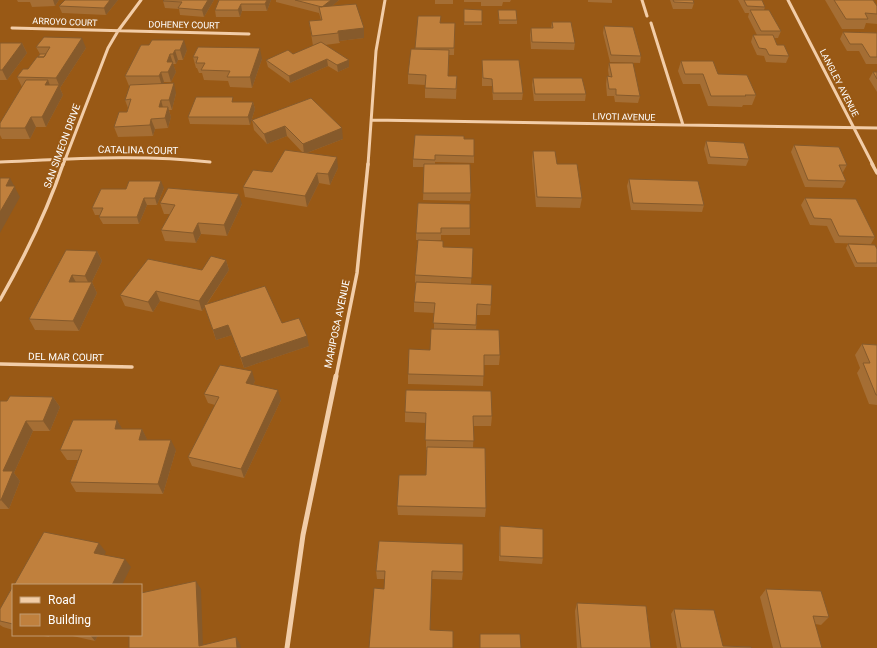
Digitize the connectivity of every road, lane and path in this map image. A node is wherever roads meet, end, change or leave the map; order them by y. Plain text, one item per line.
1 (141, 0) edge
2 (384, 0) edge
3 (642, 0) edge
4 (788, 0) edge
5 (647, 16) dead end
6 (651, 22) dead end
7 (12, 28) dead end
8 (118, 31) junction
9 (249, 34) dead end
10 (372, 120) junction
11 (683, 125) junction
12 (854, 127) junction
13 (877, 128) edge
14 (65, 159) junction
15 (0, 162) edge
16 (210, 162) dead end
17 (877, 173) edge
18 (0, 300) edge
19 (0, 364) edge
20 (132, 367) dead end
21 (287, 648) edge

1 - 8 street, SAN SIMEON DRIVE
2 - 10 street, MARIPOSA AVENUE
3 - 5 street
4 - 12 street, LANGLEY AVENUE
6 - 11 street
7 - 8 street, ARROYO COURT
8 - 9 street, DOHENEY COURT
8 - 14 street, SAN SIMEON DRIVE
10 - 11 street, LIVOTI AVENUE
10 - 21 street, MARIPOSA AVENUE
11 - 12 street, LIVOTI AVENUE
12 - 13 street, LIVOTI AVENUE
12 - 17 street, LANGLEY AVENUE
14 - 15 street, CATALINA COURT
14 - 16 street, CATALINA COURT
14 - 18 street, SAN SIMEON DRIVE
19 - 20 street, DEL MAR COURT

